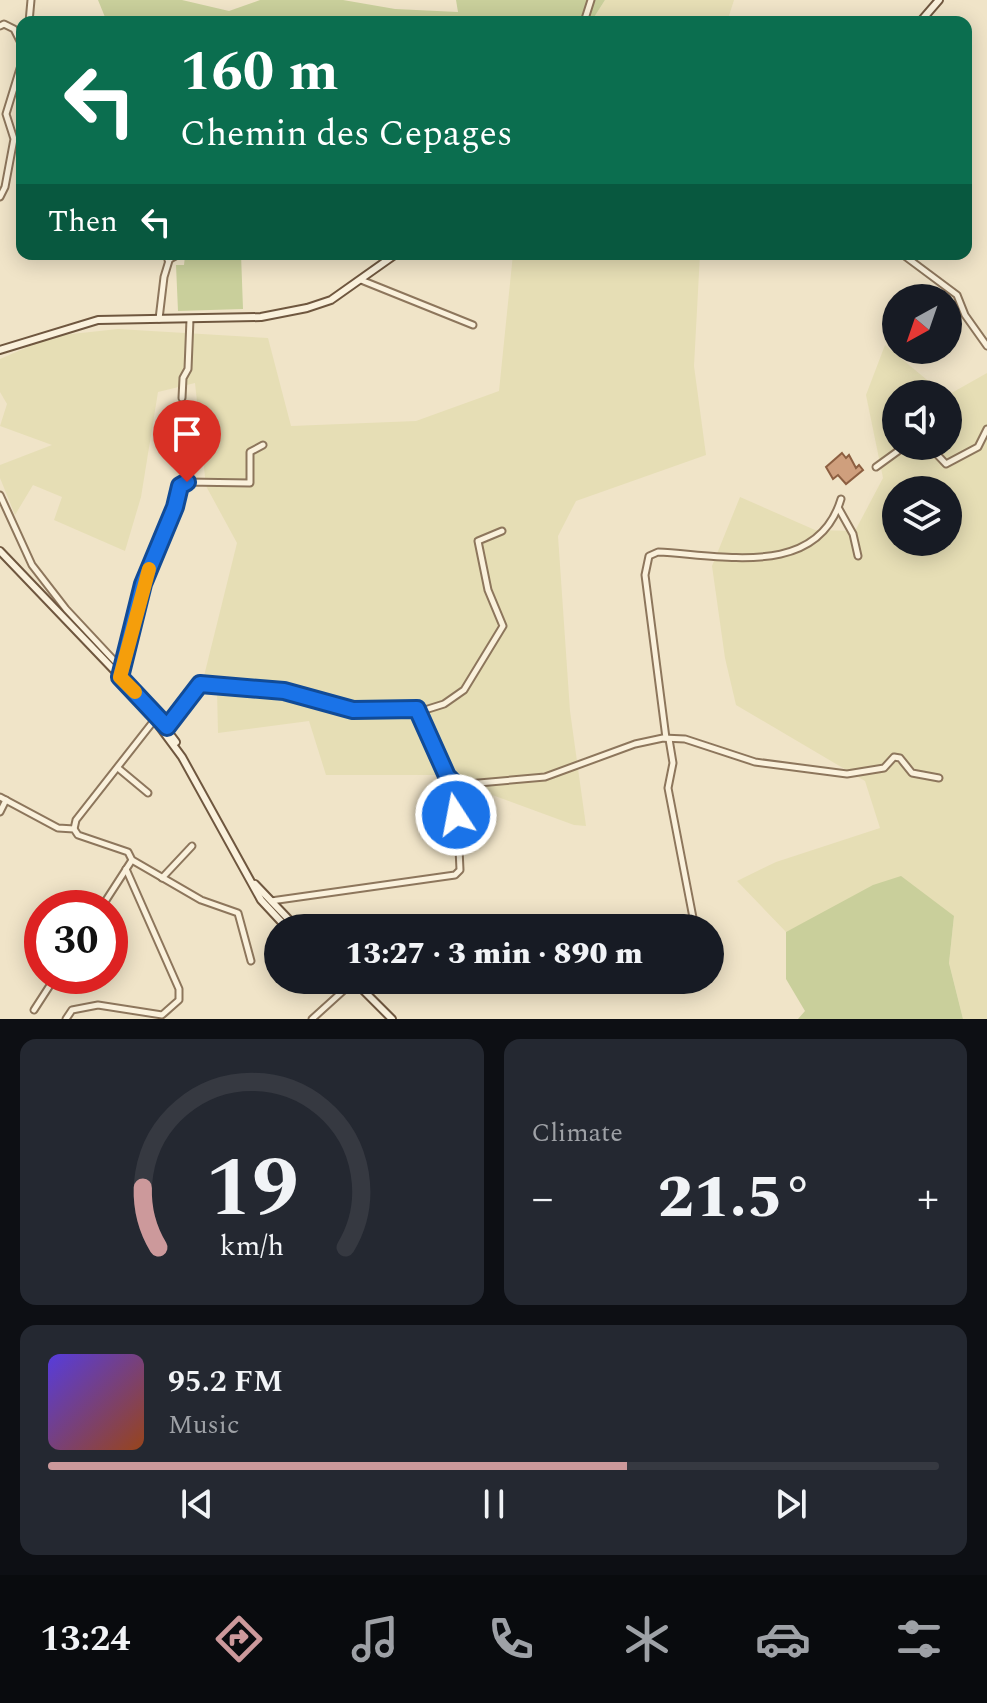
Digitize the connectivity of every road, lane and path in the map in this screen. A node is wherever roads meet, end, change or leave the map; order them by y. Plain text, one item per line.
1 (939, 0) edge
2 (925, 16) edge
3 (0, 26) edge
4 (16, 33) edge
5 (16, 82) edge
6 (0, 197) edge
7 (169, 260) edge
8 (388, 260) edge
9 (910, 260) edge
10 (361, 280) junction
11 (190, 319) junction
12 (159, 320) junction
13 (473, 325) dead end
14 (987, 345) edge
15 (0, 350) edge
16 (182, 398) dead end
17 (987, 429) edge
18 (263, 445) dead end
19 (962, 456) edge
20 (886, 460) edge
21 (876, 467) dead end
22 (0, 495) edge
23 (841, 499) dead end
24 (839, 508) junction
25 (502, 531) dead end
26 (0, 551) edge
27 (858, 556) dead end
28 (36, 569) junction
29 (24, 578) junction
30 (122, 674) junction
31 (417, 709) junction
32 (160, 722) junction
33 (668, 738) junction
34 (182, 757) junction
35 (118, 768) junction
36 (939, 778) dead end
37 (456, 785) junction
38 (148, 793) dead end
39 (3, 798) edge
40 (0, 812) edge
41 (74, 829) junction
42 (192, 846) dead end
43 (132, 860) junction
44 (126, 869) junction
45 (248, 876) junction
46 (162, 878) junction
47 (113, 890) edge
48 (255, 891) junction
49 (270, 902) junction
50 (271, 914) edge
51 (282, 914) edge
52 (692, 914) edge
53 (251, 961) dead end
54 (44, 994) edge
55 (338, 994) edge
56 (365, 994) edge
57 (34, 1010) dead end
58 (66, 1019) edge
59 (312, 1019) edge
60 (392, 1019) edge

1 - 2 main road
3 - 4 street
5 - 6 street
7 - 12 street
8 - 10 main road
9 - 14 street
10 - 11 main road
10 - 13 street
11 - 12 main road
11 - 16 street
12 - 15 main road
17 - 19 street
18 - 30 street
20 - 21 street
22 - 28 street
23 - 24 street
24 - 27 street
24 - 33 street
25 - 31 street
26 - 29 main road
28 - 29 street
28 - 30 street
29 - 30 main road
30 - 32 main road
31 - 32 street
31 - 37 street
32 - 34 main road
32 - 34 main road
32 - 35 street
33 - 36 street
33 - 37 street
33 - 52 street
34 - 45 main road
35 - 38 street
35 - 41 street
37 - 49 street
39 - 40 street
39 - 41 street
41 - 43 street
42 - 46 street
43 - 44 street
43 - 46 street
44 - 47 street
44 - 58 street
45 - 48 main road
45 - 49 main road
46 - 53 street
48 - 49 street
48 - 50 main road
49 - 51 main road
54 - 57 street
55 - 59 street
56 - 60 main road

